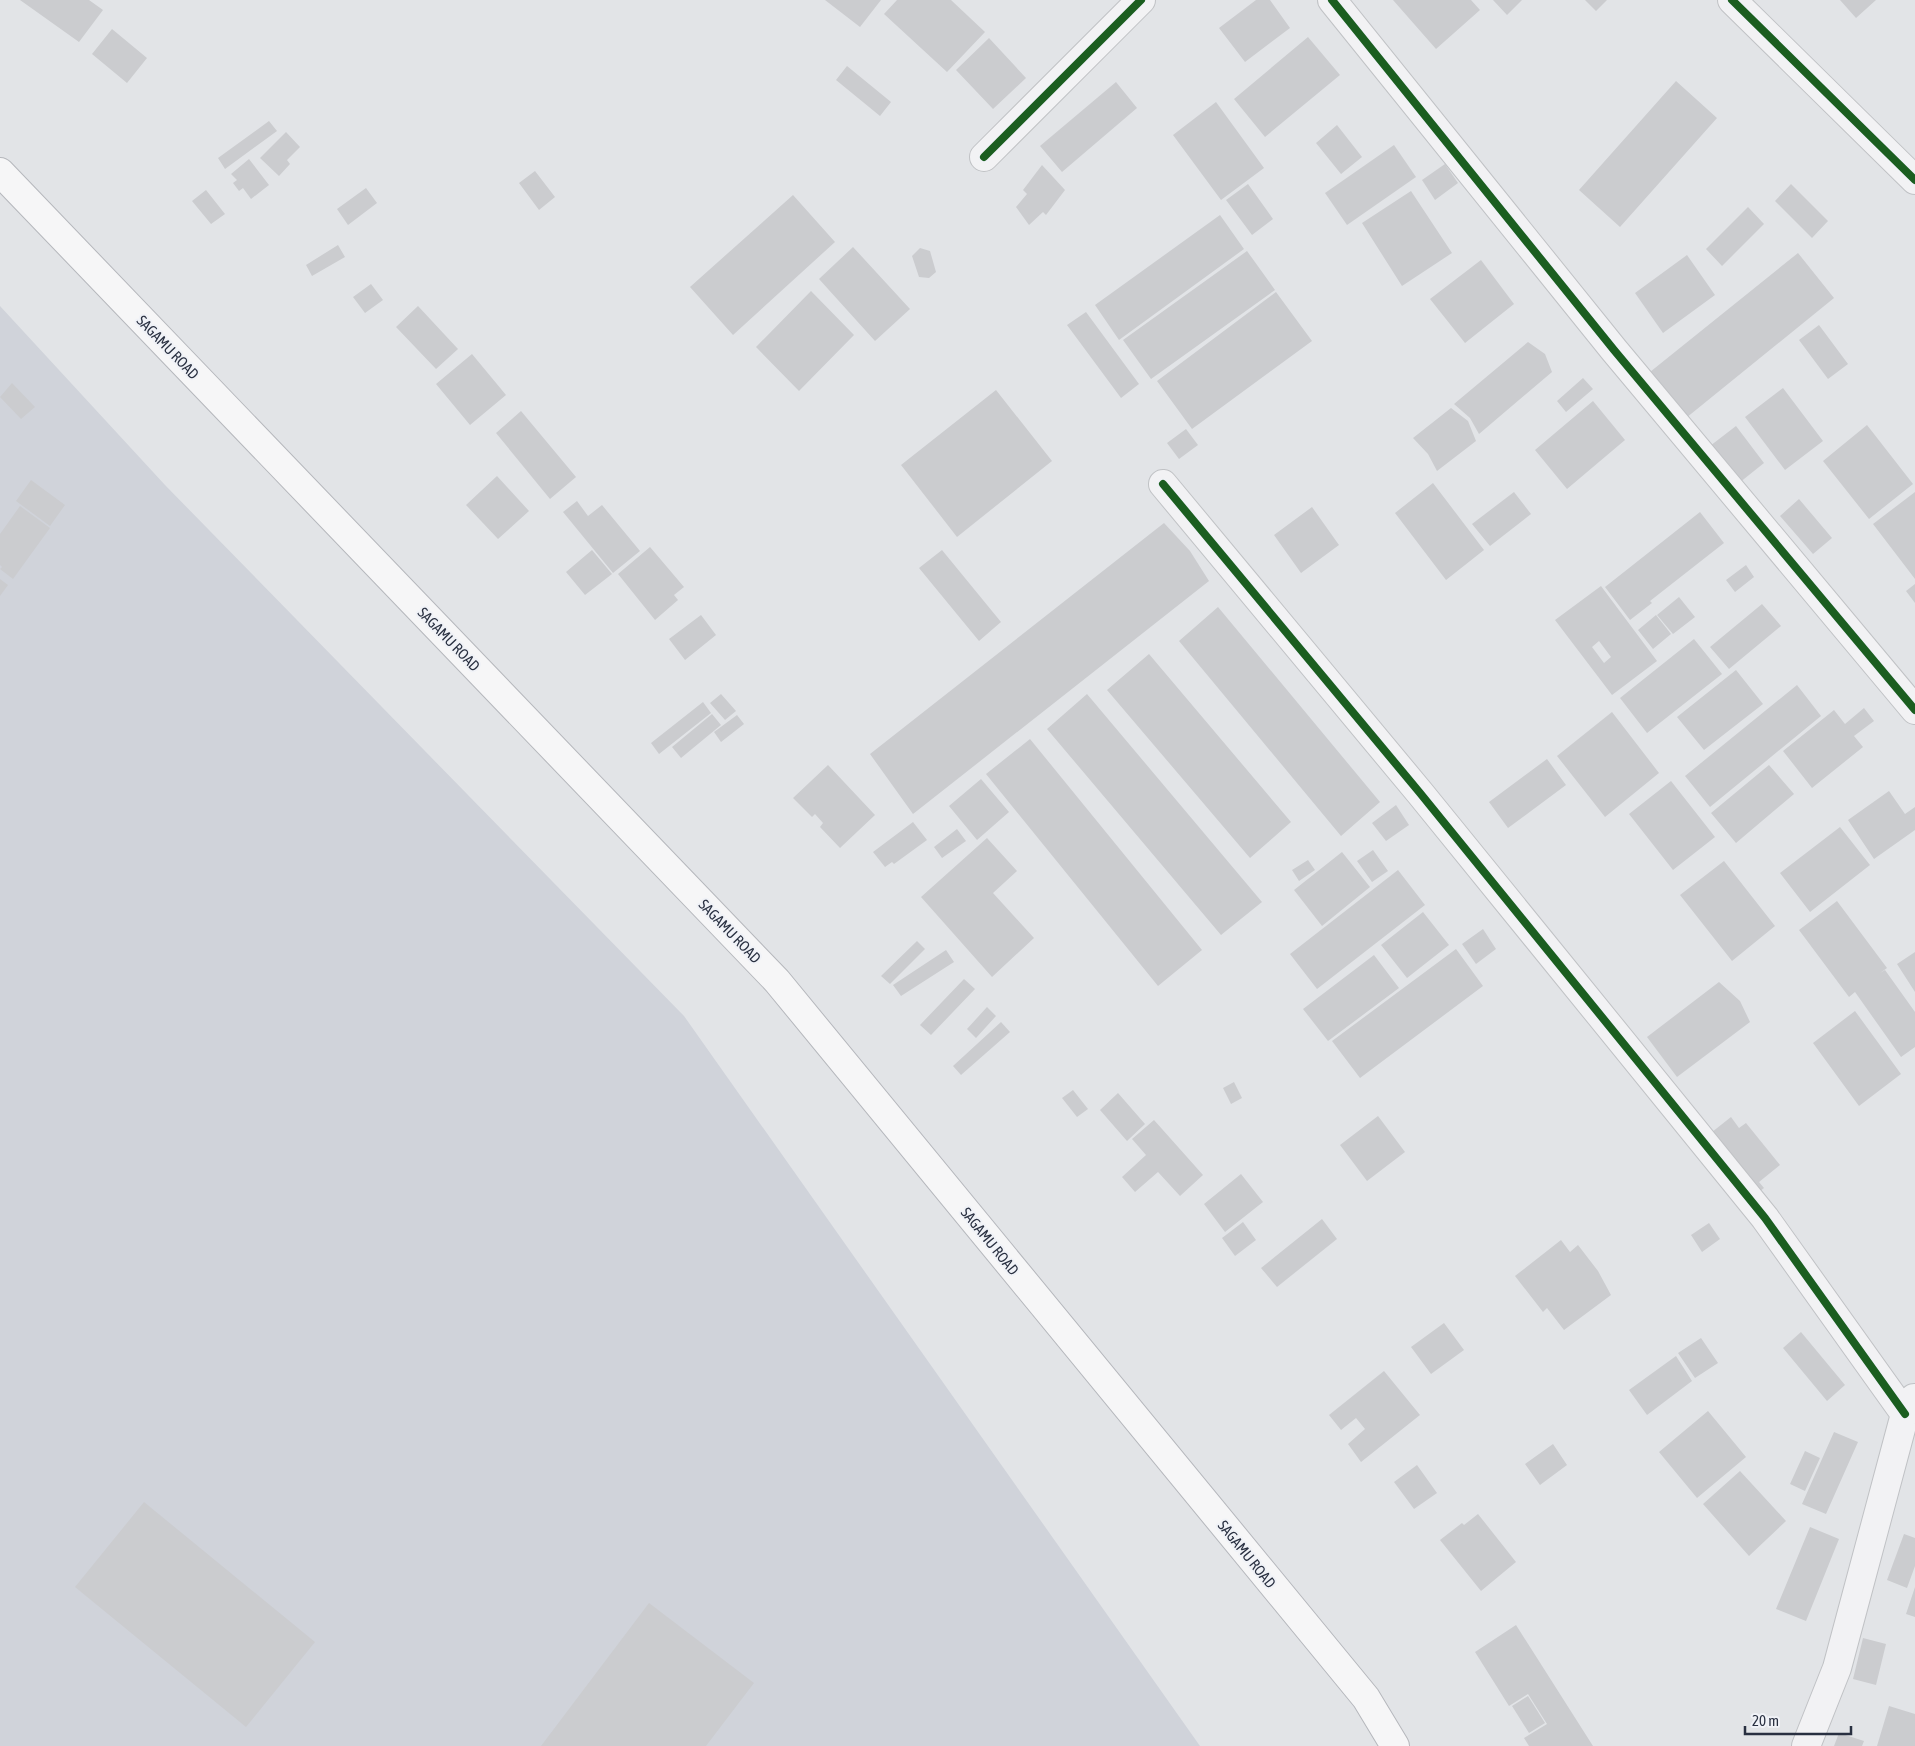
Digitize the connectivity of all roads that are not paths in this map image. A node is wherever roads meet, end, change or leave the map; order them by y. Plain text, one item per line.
1 (1141, 0) edge
2 (1332, 0) edge
3 (1732, 0) edge
4 (984, 157) dead end
5 (0, 172) edge
6 (1915, 180) edge
7 (1163, 484) dead end
8 (1915, 710) edge
9 (1910, 1405) edge
10 (1395, 1746) edge
11 (1806, 1746) edge

1 - 4 street
2 - 8 street
3 - 6 street
5 - 10 highway, SAGAMU ROAD
7 - 9 street
9 - 11 street

